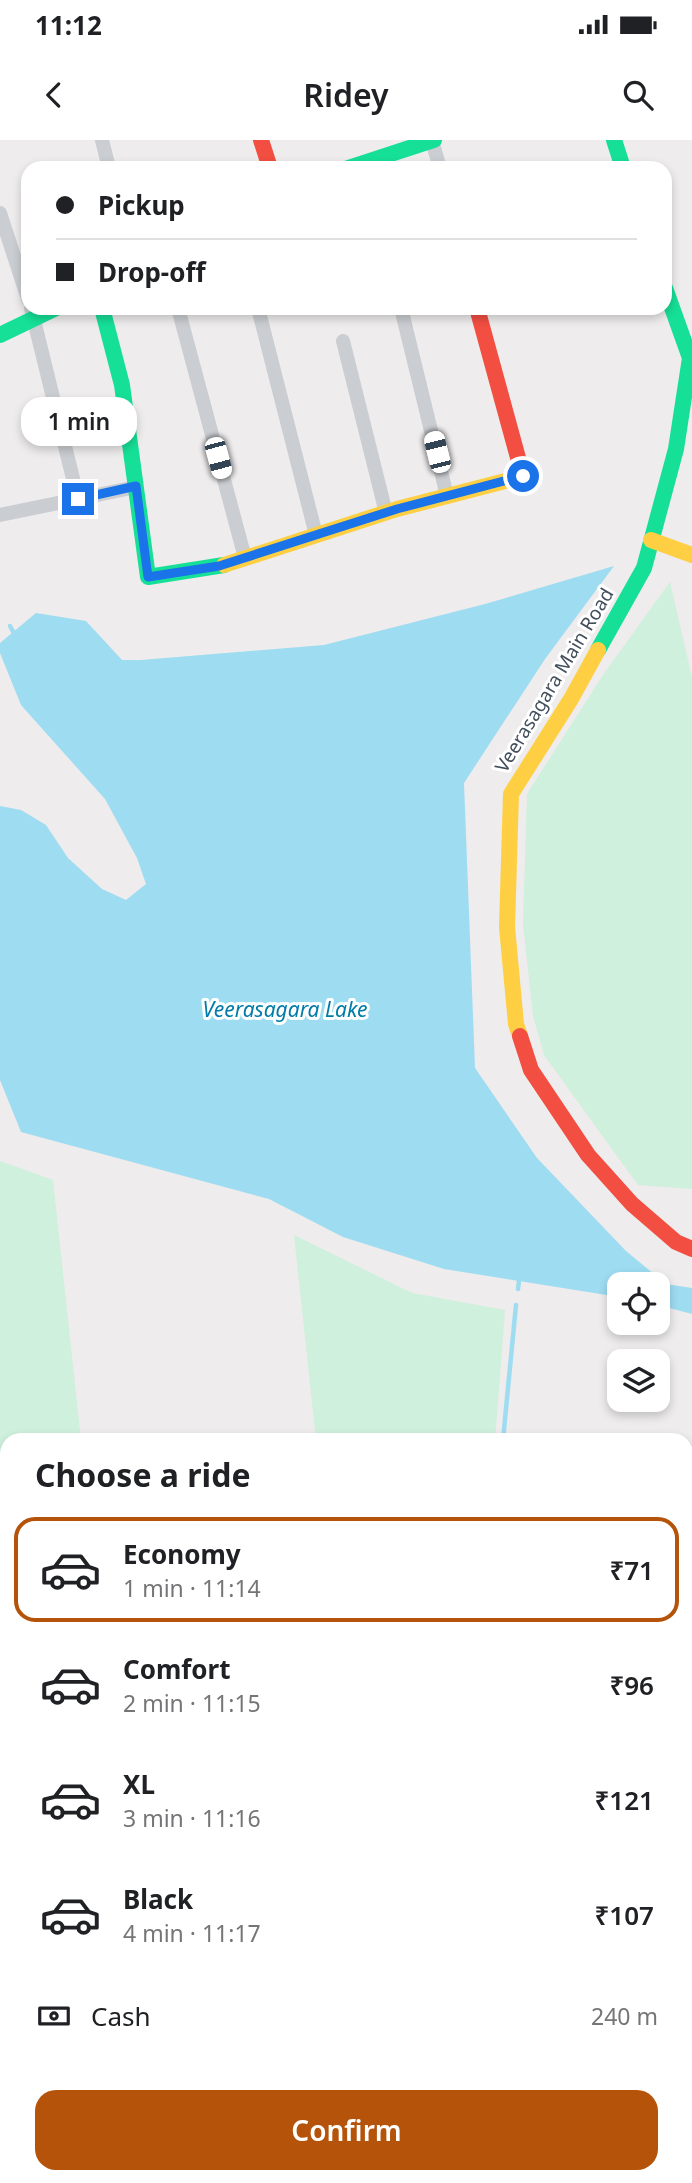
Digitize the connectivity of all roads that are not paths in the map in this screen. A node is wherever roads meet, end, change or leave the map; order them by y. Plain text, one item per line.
1 (102, 140) edge
2 (261, 140) edge
3 (433, 140) edge
4 (614, 140) edge
5 (107, 161) edge
6 (268, 161) edge
7 (375, 161) edge
8 (438, 161) edge
9 (621, 161) edge
10 (0, 213) edge
11 (21, 278) edge
12 (672, 308) edge
13 (29, 315) edge
14 (32, 315) edge
15 (104, 315) edge
16 (180, 315) edge
17 (260, 315) edge
18 (403, 315) edge
19 (479, 315) edge
20 (0, 335) edge
21 (343, 341) dead end
22 (136, 486) junction
23 (447, 496) junction
24 (78, 499) junction
25 (386, 513) junction
26 (0, 515) edge
27 (316, 535) junction
28 (651, 540) junction
29 (692, 555) edge
30 (245, 558) junction
31 (692, 1249) edge

1 - 5 street
2 - 6 street
3 - 7 street
3 - 8 street
4 - 9 street
10 - 11 street
12 - 28 street, Veerasagara Main Road
13 - 20 street
14 - 24 street
15 - 22 street
16 - 30 street
17 - 27 street
18 - 23 street
19 - 23 street
21 - 25 street
22 - 24 street
22 - 30 street
23 - 25 street
24 - 26 street
25 - 27 street
27 - 30 street
28 - 29 street
28 - 31 street, Veerasagara Main Road

